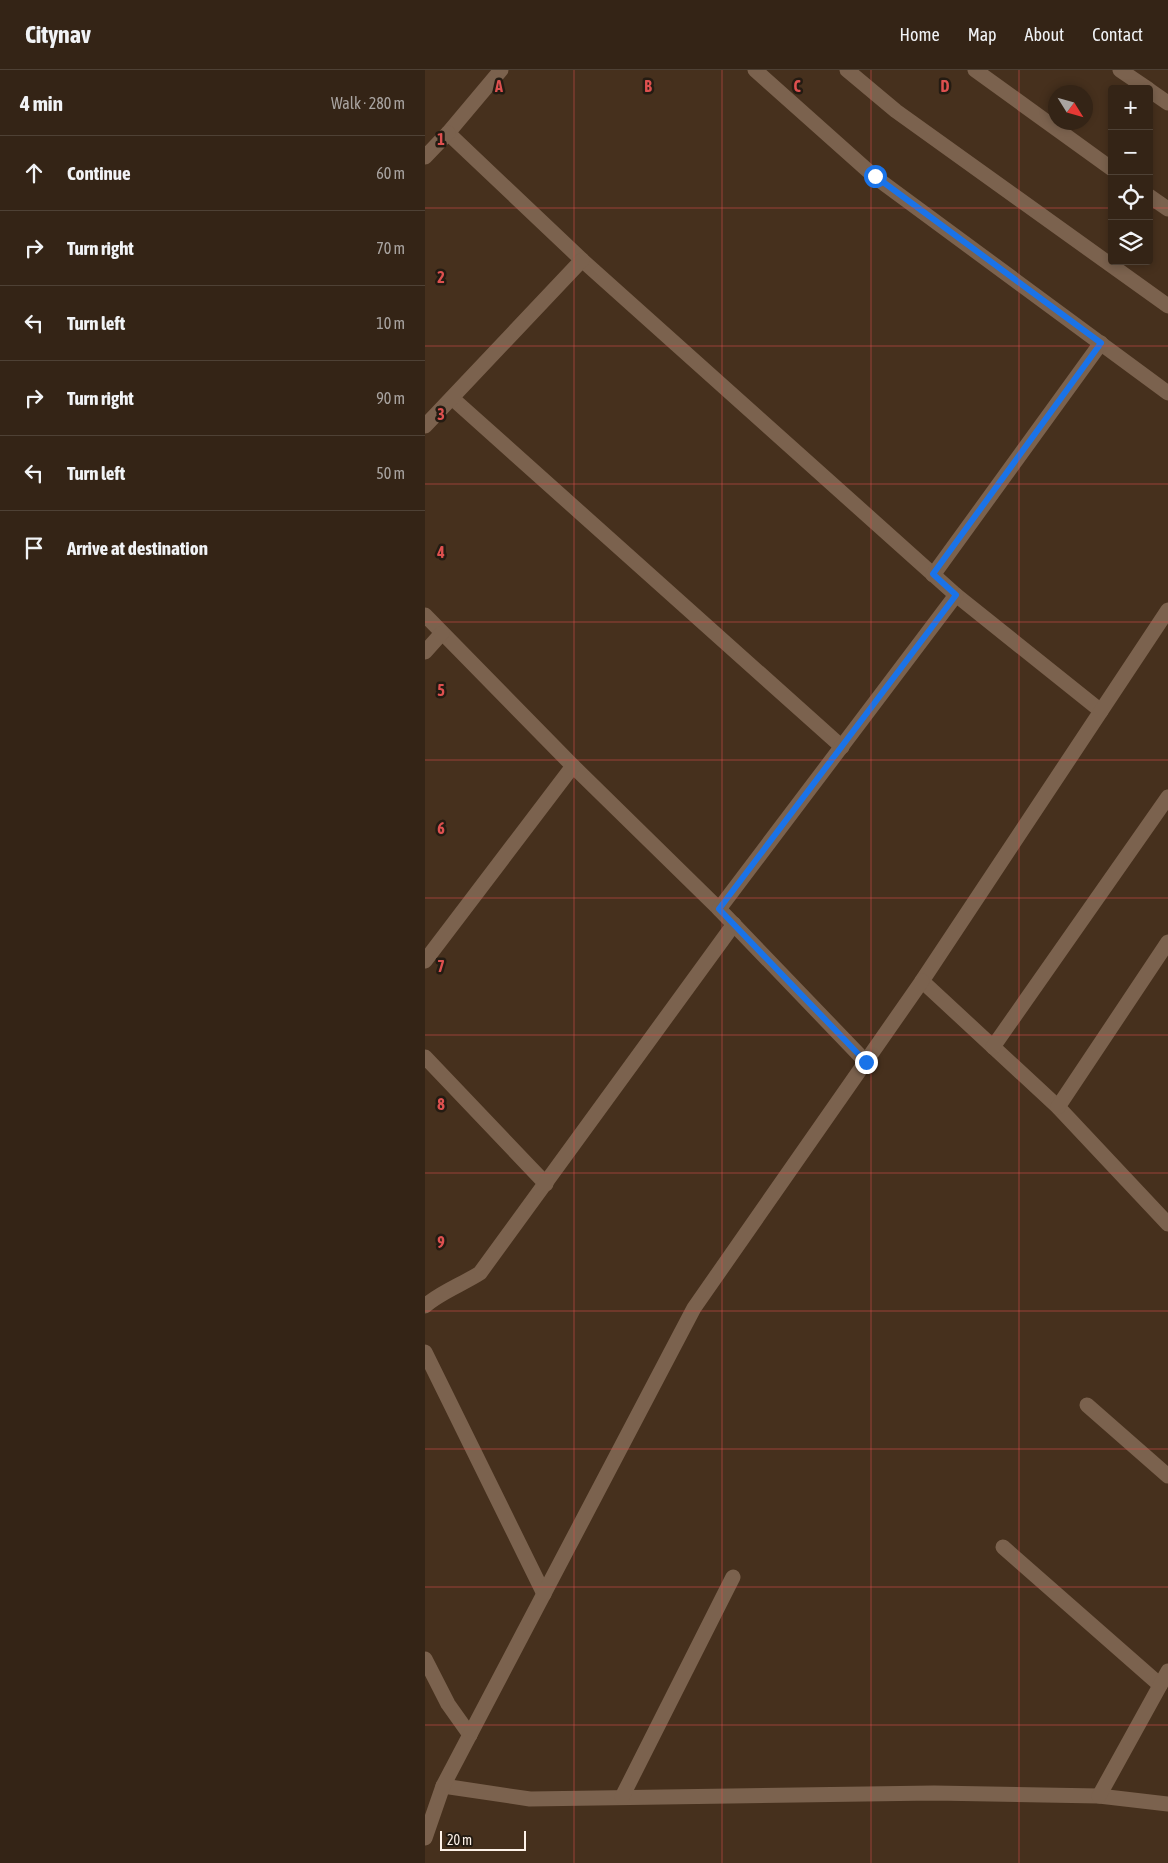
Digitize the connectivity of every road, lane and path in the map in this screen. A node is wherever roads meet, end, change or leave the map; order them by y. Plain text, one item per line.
1 (501, 70) edge
2 (755, 70) edge
3 (847, 70) edge
4 (975, 70) edge
5 (1120, 70) edge
6 (1142, 85) edge
7 (1153, 92) edge
8 (1168, 103) edge
9 (448, 133) junction
10 (425, 157) edge
11 (1108, 166) edge
12 (1153, 199) edge
13 (1168, 209) edge
14 (582, 260) junction
15 (1168, 306) edge
16 (1101, 343) junction
17 (1168, 393) edge
18 (452, 398) junction
19 (425, 426) edge
20 (933, 574) junction
21 (956, 595) junction
22 (1168, 610) edge
23 (425, 615) edge
24 (442, 633) junction
25 (425, 652) edge
26 (1101, 711) junction
27 (842, 747) junction
28 (573, 766) junction
29 (1168, 796) edge
30 (719, 909) junction
31 (734, 924) junction
32 (1168, 942) edge
33 (425, 961) edge
34 (921, 981) junction
35 (993, 1047) junction
36 (425, 1057) edge
37 (866, 1062) junction
38 (1058, 1108) junction
39 (546, 1184) junction
40 (1168, 1224) edge
41 (425, 1306) edge
42 (425, 1352) edge
43 (1087, 1405) dead end
44 (1168, 1476) edge
45 (1003, 1547) dead end
46 (733, 1577) dead end
47 (544, 1594) junction
48 (425, 1659) edge
49 (1168, 1671) edge
50 (1160, 1685) junction
51 (470, 1734) junction
52 (443, 1786) junction
53 (1099, 1796) junction
54 (622, 1798) junction
55 (1168, 1804) edge
56 (425, 1838) edge

1 - 9 street
2 - 16 street
3 - 15 street
4 - 11 street
5 - 6 street
7 - 8 street
9 - 10 street
9 - 14 street
12 - 13 street
14 - 18 street
14 - 20 street
16 - 17 street
16 - 20 street
18 - 19 street
18 - 27 street
20 - 21 street
21 - 26 street
21 - 27 street
22 - 26 street
23 - 24 street
24 - 25 street
24 - 28 street
26 - 34 street
27 - 30 street
28 - 30 street
28 - 33 street
29 - 35 street
30 - 31 street
31 - 37 street
31 - 39 street
32 - 38 street
34 - 35 street
34 - 37 street
35 - 38 street
36 - 39 street
37 - 47 street
38 - 40 street
39 - 41 street
42 - 47 street
43 - 44 street
45 - 50 street
46 - 54 street
47 - 51 street
48 - 51 street
49 - 50 street
50 - 53 street
51 - 52 street
52 - 54 street
52 - 56 street
53 - 54 street
53 - 55 street

